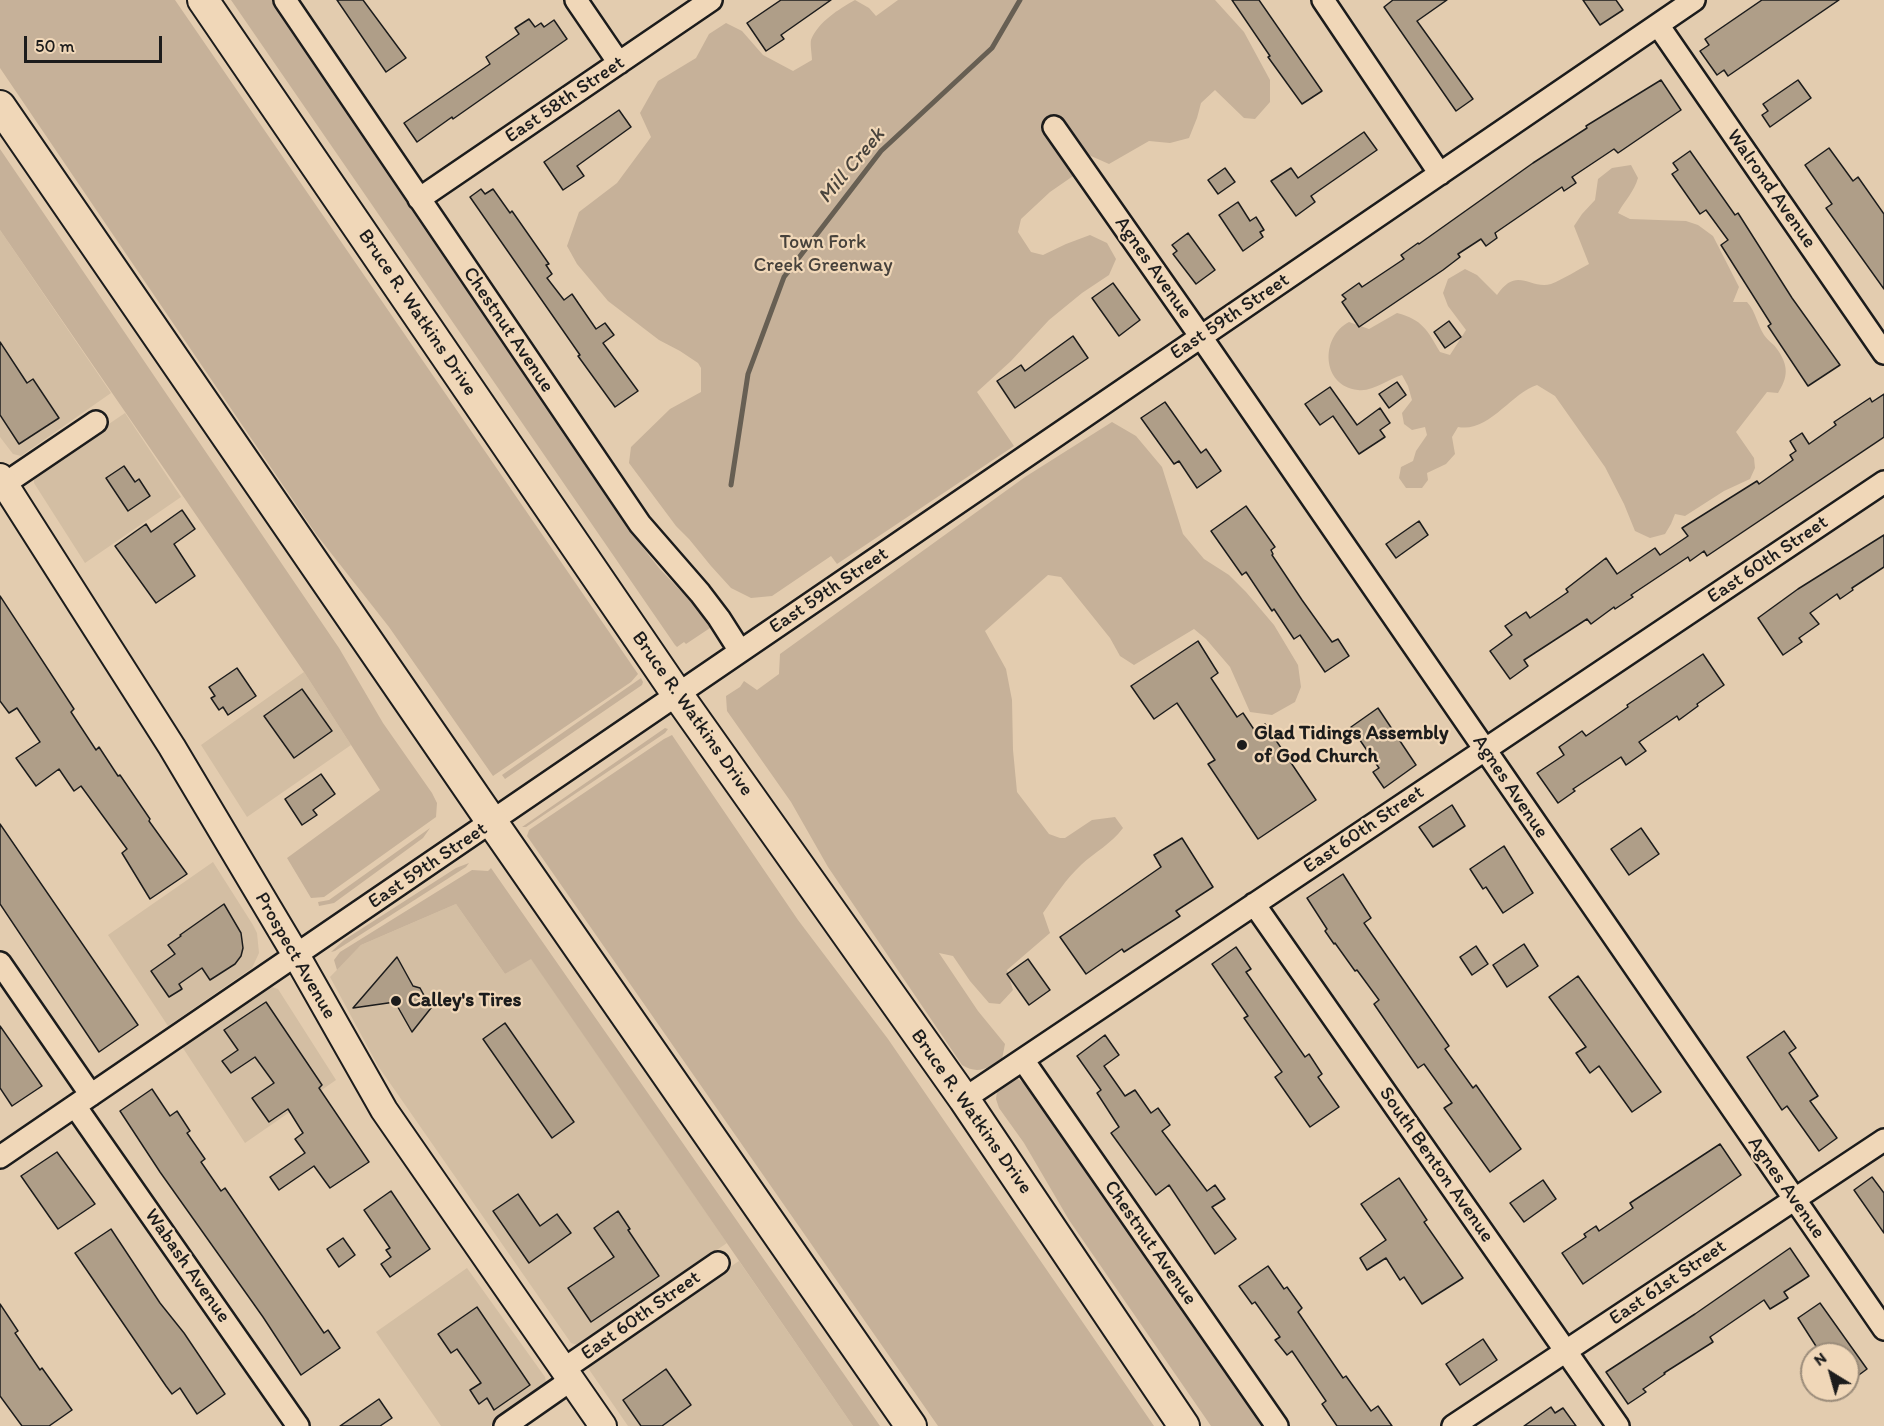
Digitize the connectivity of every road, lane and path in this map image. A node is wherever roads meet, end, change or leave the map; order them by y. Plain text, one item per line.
1 (203, 0) edge
2 (285, 0) edge
3 (576, 0) edge
4 (711, 0) edge
5 (1323, 0) edge
6 (1683, 3) edge
7 (1658, 25) junction
8 (619, 63) junction
9 (0, 106) edge
10 (1054, 128) dead end
11 (1440, 174) junction
12 (419, 199) junction
13 (1201, 337) junction
14 (1884, 353) edge
15 (96, 422) dead end
16 (1884, 482) edge
17 (2, 483) edge
18 (740, 651) junction
19 (677, 694) junction
20 (1484, 750) junction
21 (492, 822) junction
22 (1254, 903) junction
23 (296, 956) junction
24 (0, 963) edge
25 (1023, 1060) junction
26 (964, 1099) junction
27 (83, 1101) junction
28 (1884, 1140) edge
29 (0, 1157) edge
30 (1794, 1200) junction
31 (718, 1263) dead end
32 (1884, 1329) edge
33 (1566, 1351) junction
34 (568, 1374) junction
35 (298, 1426) edge
36 (505, 1426) edge
37 (603, 1426) edge
38 (911, 1426) edge
39 (1185, 1426) edge
40 (1277, 1426) edge
41 (1453, 1426) edge
42 (1618, 1426) edge

1 - 19 highway, Bruce R. Watkins Drive
2 - 12 street, Chestnut Avenue
3 - 8 street
4 - 8 street, East 58th Street
5 - 11 street
6 - 7 street, East 59th Street
7 - 11 street, East 59th Street
7 - 14 street, Walrond Avenue
8 - 12 street, East 58th Street
9 - 21 highway
10 - 13 street, Agnes Avenue
11 - 13 street, East 59th Street
12 - 18 street, Chestnut Avenue
13 - 18 street, East 59th Street
13 - 20 street, Agnes Avenue
15 - 17 street
16 - 20 street, East 60th Street
17 - 23 main road, Prospect Avenue
18 - 19 street, East 59th Street
19 - 21 street, East 59th Street
19 - 26 highway, Bruce R. Watkins Drive
20 - 22 street, East 60th Street
20 - 30 street, Agnes Avenue
21 - 23 street, East 59th Street
21 - 38 highway
22 - 25 street, East 60th Street
22 - 33 street, South Benton Avenue
23 - 27 street, East 59th Street
23 - 34 main road, Prospect Avenue
24 - 27 street, Wabash Avenue
25 - 26 street, East 60th Street
25 - 40 street, Chestnut Avenue
26 - 39 highway, Bruce R. Watkins Drive
27 - 29 street, East 59th Street
27 - 35 street, Wabash Avenue
28 - 30 street, East 61st Street
30 - 32 street, Agnes Avenue
30 - 33 street, East 61st Street
31 - 34 street, East 60th Street
33 - 41 street, East 61st Street
33 - 42 street, South Benton Avenue
34 - 36 street, East 60th Street
34 - 37 main road, Prospect Avenue

